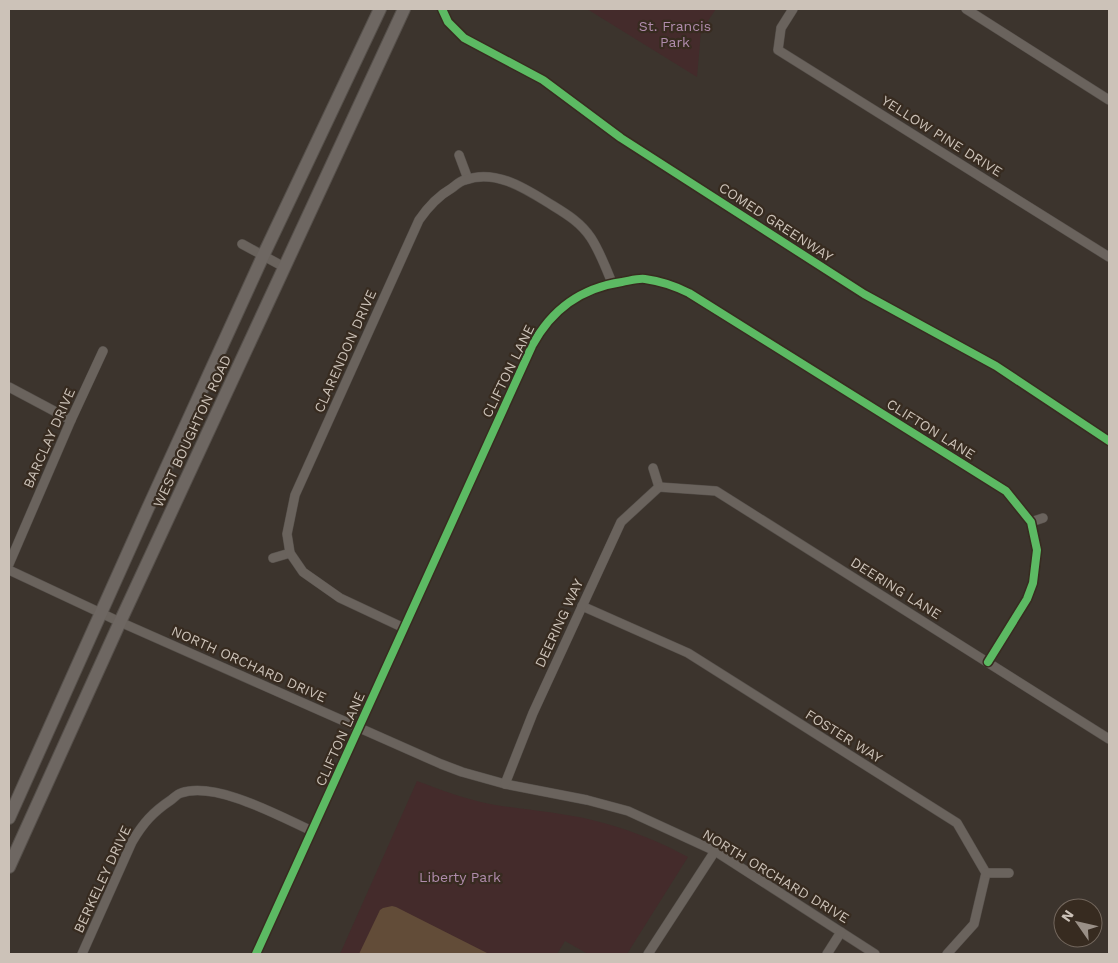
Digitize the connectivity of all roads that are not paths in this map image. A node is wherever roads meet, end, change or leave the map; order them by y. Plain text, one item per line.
1 (380, 9) edge
2 (404, 9) edge
3 (793, 9) edge
4 (966, 9) edge
5 (1109, 100) edge
6 (458, 155) dead end
7 (466, 179) junction
8 (242, 244) dead end
9 (264, 256) junction
10 (1109, 257) edge
11 (284, 267) junction
12 (612, 283) junction
13 (103, 351) dead end
14 (9, 387) edge
15 (71, 420) junction
16 (653, 468) dead end
17 (658, 487) junction
18 (1043, 518) dead end
19 (1031, 522) junction
20 (290, 553) junction
21 (273, 558) dead end
22 (9, 564) edge
23 (9, 570) edge
24 (582, 606) junction
25 (102, 613) junction
26 (120, 622) junction
27 (404, 628) junction
28 (988, 662) junction
29 (358, 728) junction
30 (1109, 739) edge
31 (505, 784) junction
32 (9, 818) edge
33 (312, 831) junction
34 (715, 851) junction
35 (9, 867) edge
36 (986, 873) junction
37 (1009, 873) dead end
38 (842, 932) junction
39 (82, 954) edge
40 (256, 954) edge
41 (648, 954) edge
42 (827, 954) edge
43 (875, 954) edge
44 (947, 954) edge

1 - 9 main road, WEST BOUGHTON ROAD
2 - 11 main road, WEST BOUGHTON ROAD
3 - 10 street, YELLOW PINE DRIVE
4 - 5 street
6 - 7 street
7 - 12 street
7 - 20 street, CLARENDON DRIVE
8 - 9 street
9 - 11 street
9 - 25 main road, WEST BOUGHTON ROAD
11 - 26 main road, WEST BOUGHTON ROAD
12 - 19 street, CLIFTON LANE
12 - 27 street, CLIFTON LANE
13 - 15 street, BARCLAY DRIVE
14 - 15 street
15 - 22 street, BARCLAY DRIVE
16 - 17 street
17 - 24 street, DEERING WAY
17 - 28 street, DEERING LANE
18 - 19 street
19 - 28 street, CLIFTON LANE
20 - 21 street
20 - 27 street
23 - 25 street, NORTH ORCHARD DRIVE
24 - 31 street, DEERING WAY
24 - 36 street, FOSTER WAY
25 - 26 street, NORTH ORCHARD DRIVE
25 - 32 main road, WEST BOUGHTON ROAD
26 - 29 street, NORTH ORCHARD DRIVE
26 - 35 main road, WEST BOUGHTON ROAD
27 - 29 street, CLIFTON LANE
28 - 30 street, DEERING LANE
29 - 31 street, NORTH ORCHARD DRIVE
29 - 33 street, CLIFTON LANE
31 - 34 street, NORTH ORCHARD DRIVE
33 - 39 street, BERKELEY DRIVE
33 - 40 street, CLIFTON LANE
34 - 38 street, NORTH ORCHARD DRIVE
34 - 41 street
36 - 37 street
36 - 44 street
38 - 42 street
38 - 43 street, NORTH ORCHARD DRIVE

